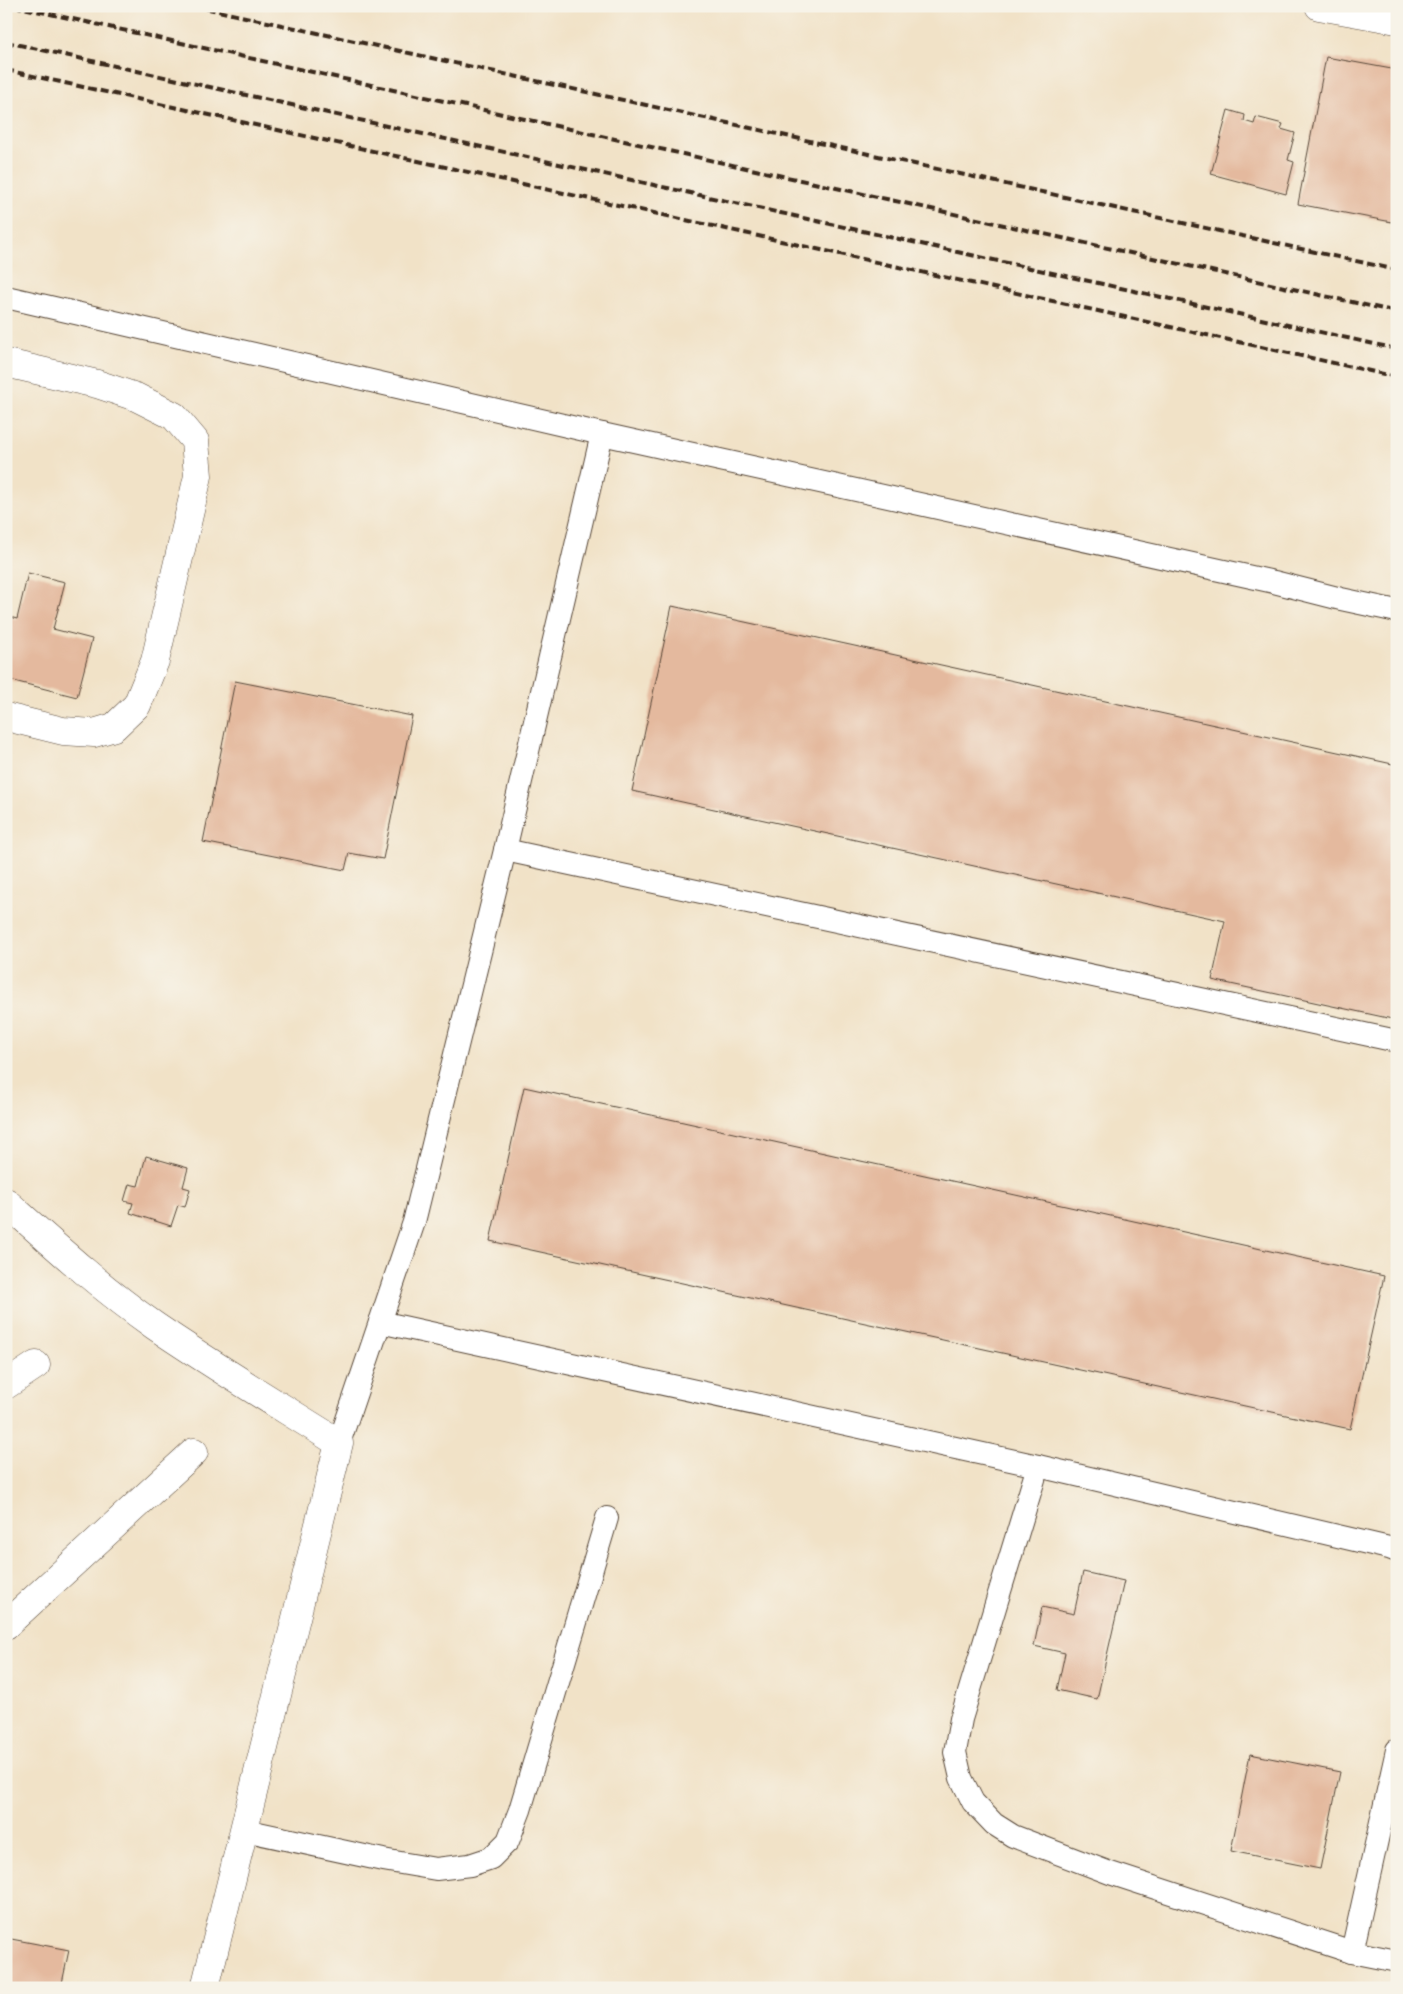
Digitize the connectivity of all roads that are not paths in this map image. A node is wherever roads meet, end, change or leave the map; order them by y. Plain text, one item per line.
1 (1319, 6) edge
2 (1397, 20) edge
3 (6, 297) edge
4 (6, 363) edge
5 (602, 434) junction
6 (1397, 611) edge
7 (6, 717) edge
8 (505, 850) junction
9 (1397, 1041) edge
10 (6, 1202) edge
11 (380, 1322) junction
12 (36, 1365) dead end
13 (6, 1385) edge
14 (339, 1442) junction
15 (194, 1452) dead end
16 (1038, 1466) junction
17 (606, 1518) dead end
18 (1397, 1551) edge
19 (6, 1625) edge
20 (1397, 1750) edge
21 (244, 1830) junction
22 (1352, 1952) junction
23 (1397, 1961) edge
24 (205, 1988) edge

1 - 2 street
3 - 5 lane
4 - 7 street
5 - 6 lane
5 - 8 lane
8 - 9 lane
8 - 11 lane
10 - 14 street
11 - 14 lane
11 - 16 lane
12 - 13 street
14 - 21 street
15 - 19 street
16 - 18 lane
16 - 22 lane
17 - 21 lane
20 - 22 lane
21 - 24 street
22 - 23 lane

